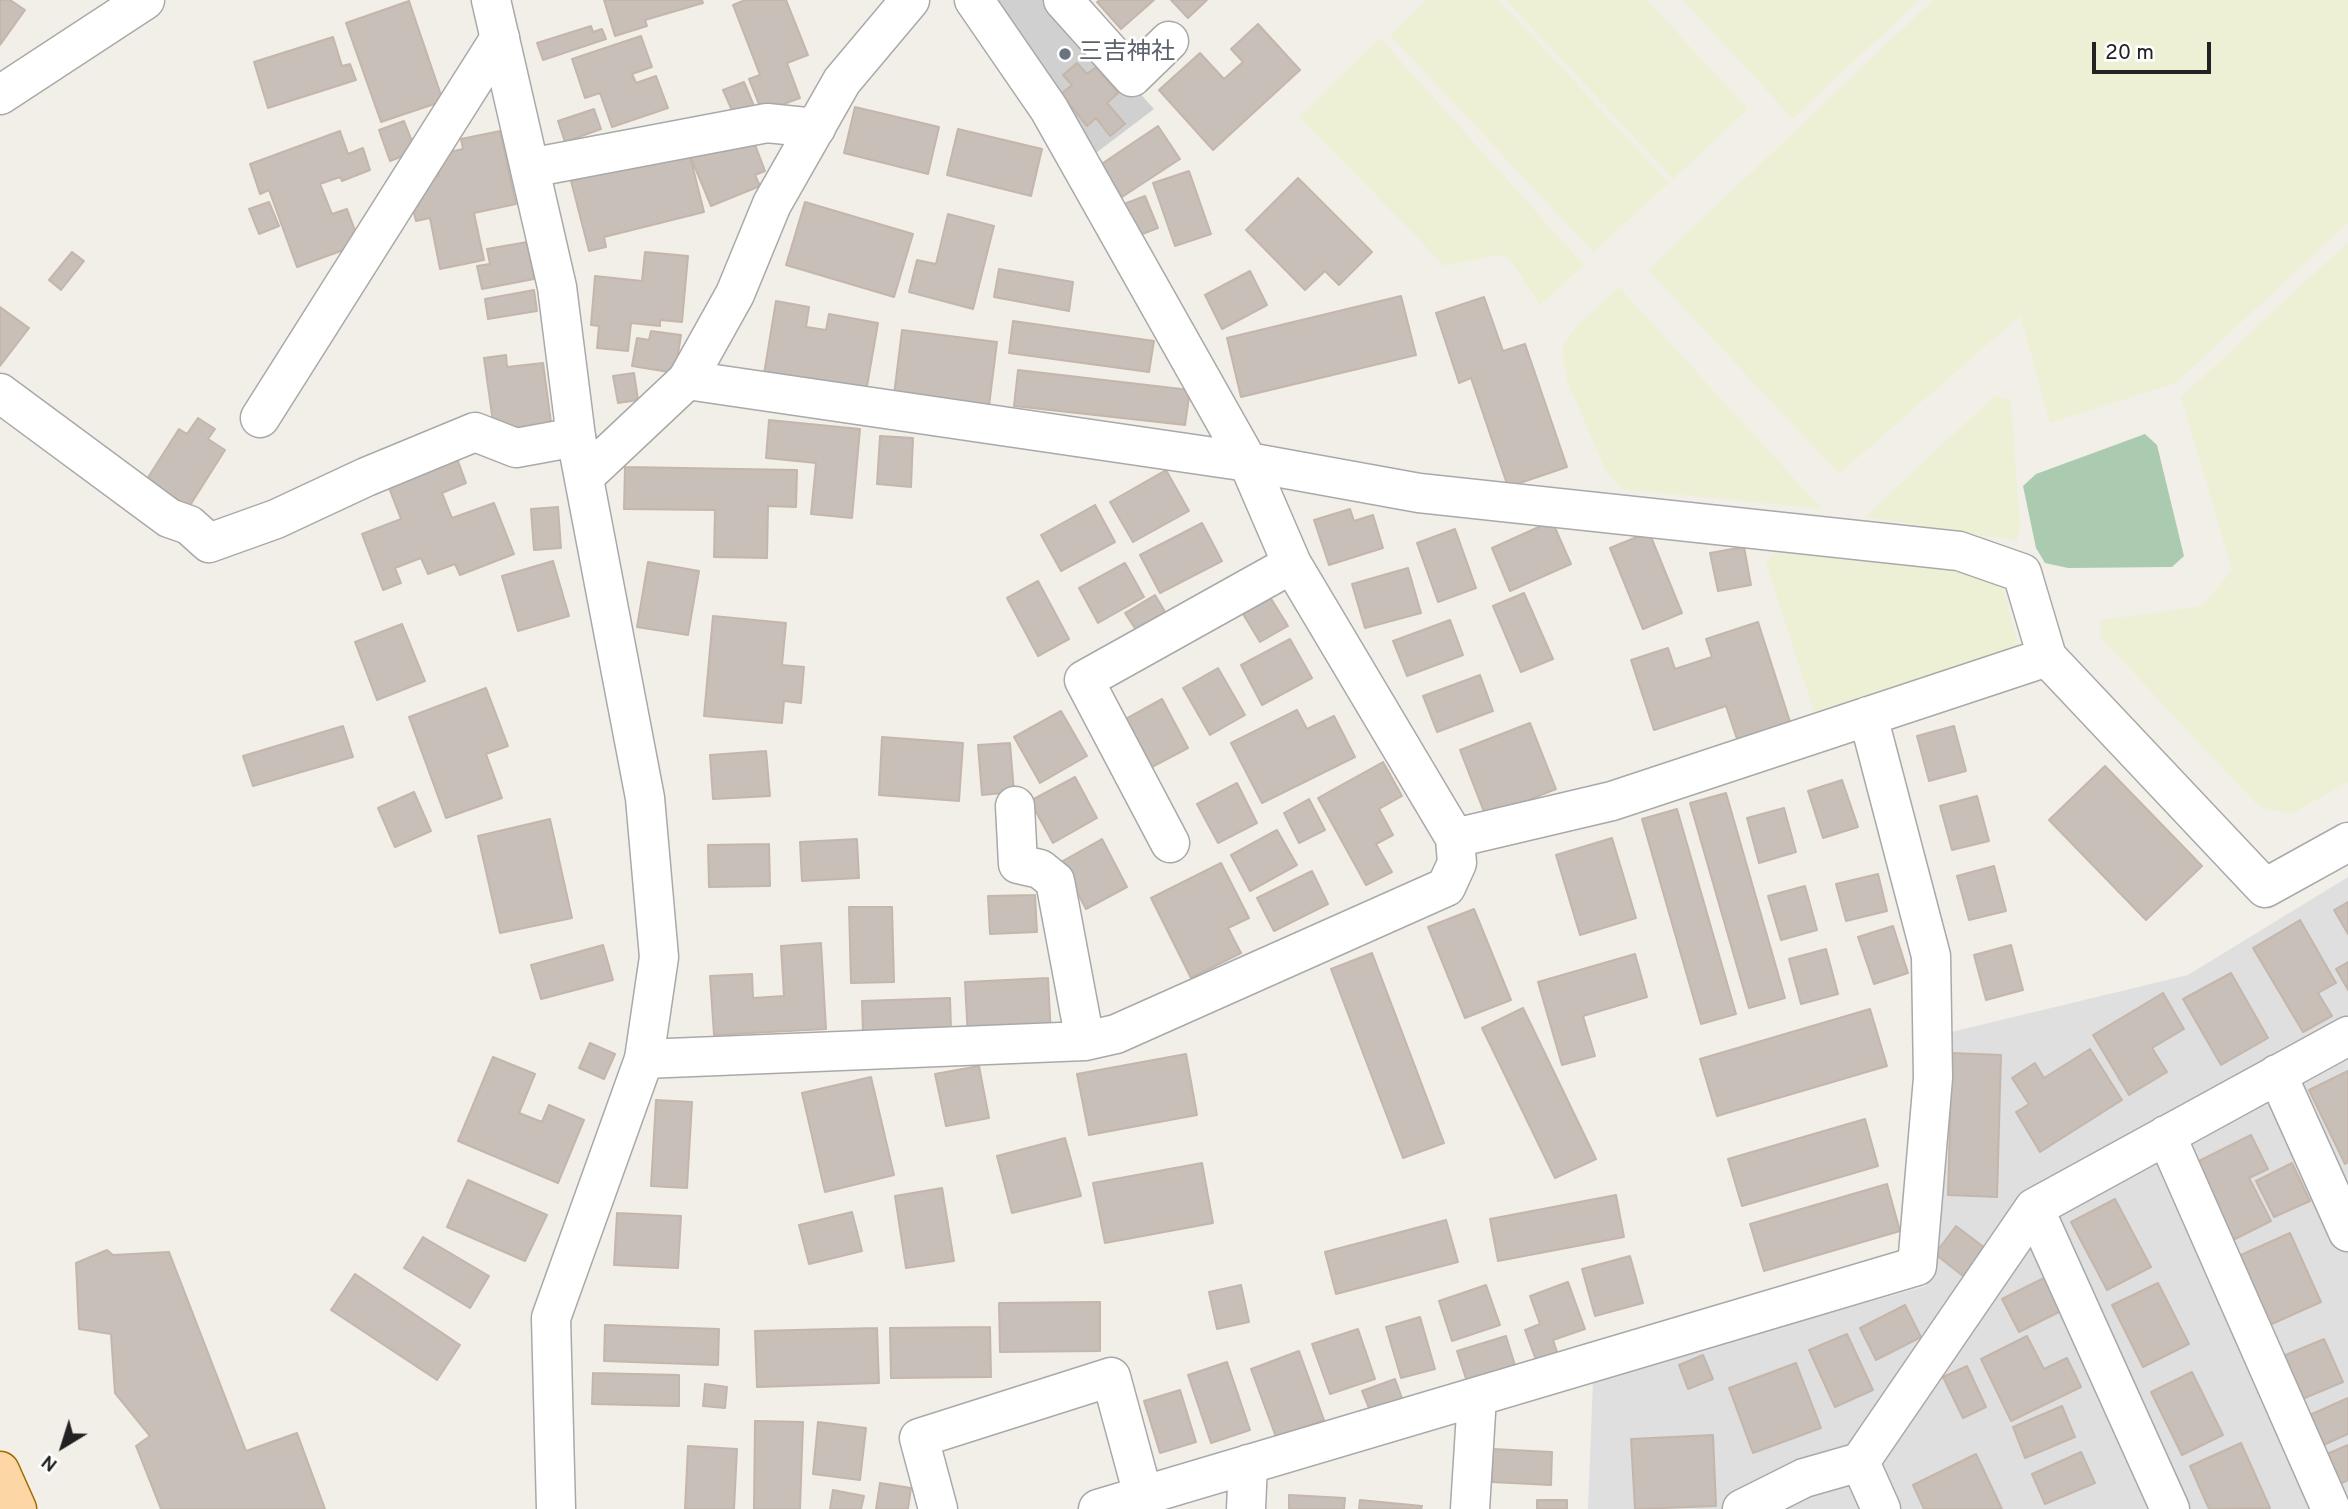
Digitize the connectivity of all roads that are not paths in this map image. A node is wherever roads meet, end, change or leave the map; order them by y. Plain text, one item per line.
1 (145, 0) edge
2 (491, 0) edge
3 (910, 0) edge
4 (974, 0) edge
5 (1063, 0) edge
6 (500, 38) junction
7 (1169, 41) dead end
8 (0, 96) edge
9 (816, 128) junction
10 (530, 168) junction
11 (687, 380) junction
12 (0, 393) edge
13 (260, 418) dead end
14 (576, 437) junction
15 (1248, 462) junction
16 (585, 475) junction
17 (1292, 564) junction
18 (2047, 657) junction
19 (1868, 716) junction
20 (1015, 806) dead end
21 (1455, 838) junction
22 (2348, 842) edge
23 (1170, 843) dead end
24 (2348, 1036) edge
25 (1085, 1041) junction
26 (644, 1059) junction
27 (2277, 1074) junction
28 (2166, 1135) junction
29 (2034, 1208) junction
30 (2348, 1232) edge
31 (1477, 1397) junction
32 (1860, 1462) junction
33 (1248, 1464) junction
34 (0, 1471) edge
35 (1143, 1495) junction
36 (17, 1509) edge
37 (556, 1509) edge
38 (938, 1509) edge
39 (1098, 1509) edge
40 (1246, 1509) edge
41 (1470, 1509) edge
42 (1742, 1509) edge
43 (1881, 1509) edge
44 (2170, 1509) edge
45 (2330, 1509) edge

1 - 8 street
2 - 6 street
3 - 9 street
4 - 15 street
5 - 7 street
6 - 10 street
6 - 13 street
9 - 10 street
9 - 11 street
10 - 14 street
11 - 15 street
11 - 16 street
12 - 14 street
14 - 16 street
15 - 17 street
15 - 18 street
16 - 26 street
17 - 21 street
17 - 23 street
18 - 19 street
18 - 22 street
19 - 21 street
19 - 31 street
20 - 25 street
21 - 25 street
24 - 27 street
25 - 26 street
26 - 37 street
27 - 28 street
27 - 30 street
28 - 29 street
28 - 45 street
29 - 32 street
29 - 44 street
31 - 33 street
31 - 41 street
32 - 42 street
32 - 43 street
33 - 35 street
33 - 40 street
34 - 36 main road
35 - 38 street
35 - 39 street

